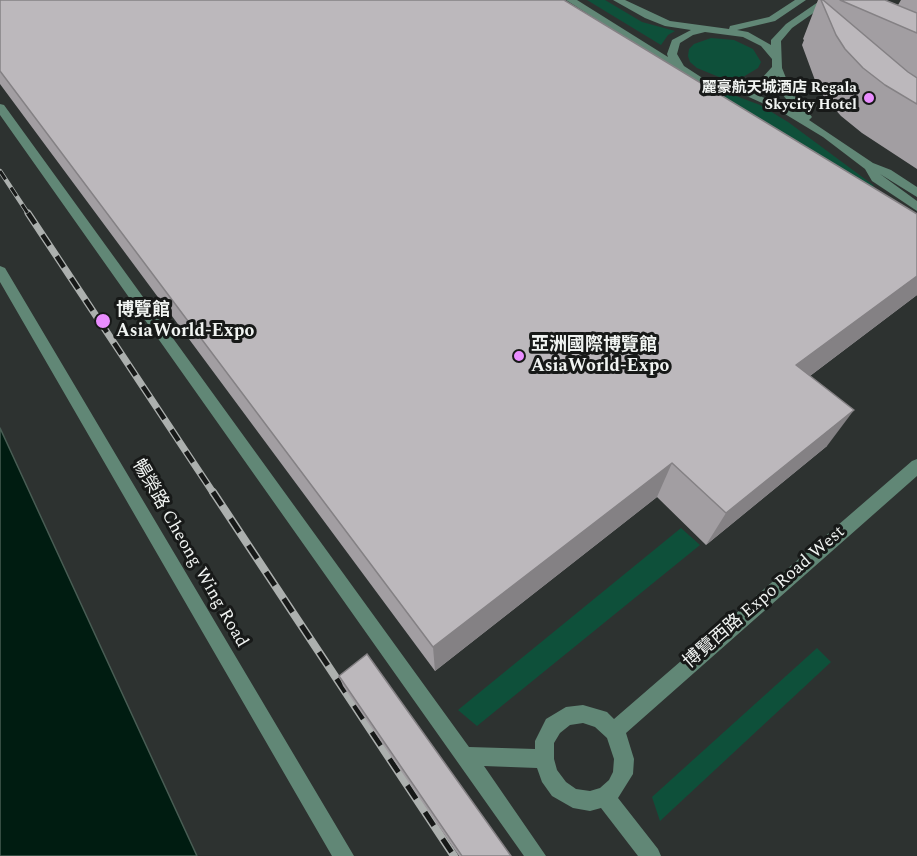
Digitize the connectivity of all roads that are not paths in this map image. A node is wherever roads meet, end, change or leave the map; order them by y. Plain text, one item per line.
1 (571, 0) edge
2 (618, 0) edge
3 (801, 0) edge
4 (827, 0) edge
5 (710, 29) junction
6 (721, 30) junction
7 (777, 64) junction
8 (679, 67) junction
9 (730, 87) junction
10 (0, 107) edge
11 (827, 135) junction
12 (869, 166) junction
13 (917, 193) edge
14 (917, 207) edge
15 (0, 271) edge
16 (917, 466) edge
17 (614, 731) junction
18 (463, 756) junction
19 (544, 759) junction
20 (605, 797) junction
21 (344, 856) edge
22 (536, 856) edge
23 (651, 856) edge

1 - 8 street
2 - 5 street
3 - 6 street
4 - 7 street
5 - 6 street
5 - 8 street
6 - 7 street
7 - 9 street
7 - 11 street
8 - 9 street
9 - 11 street
10 - 18 street
11 - 12 street
12 - 13 street
12 - 14 street
15 - 21 street, 暢榮路 Cheong Wing Road
16 - 17 street, 博覽西路 Expo Road West
17 - 19 street
17 - 20 street
18 - 19 street
18 - 22 street
19 - 20 street
20 - 23 street

